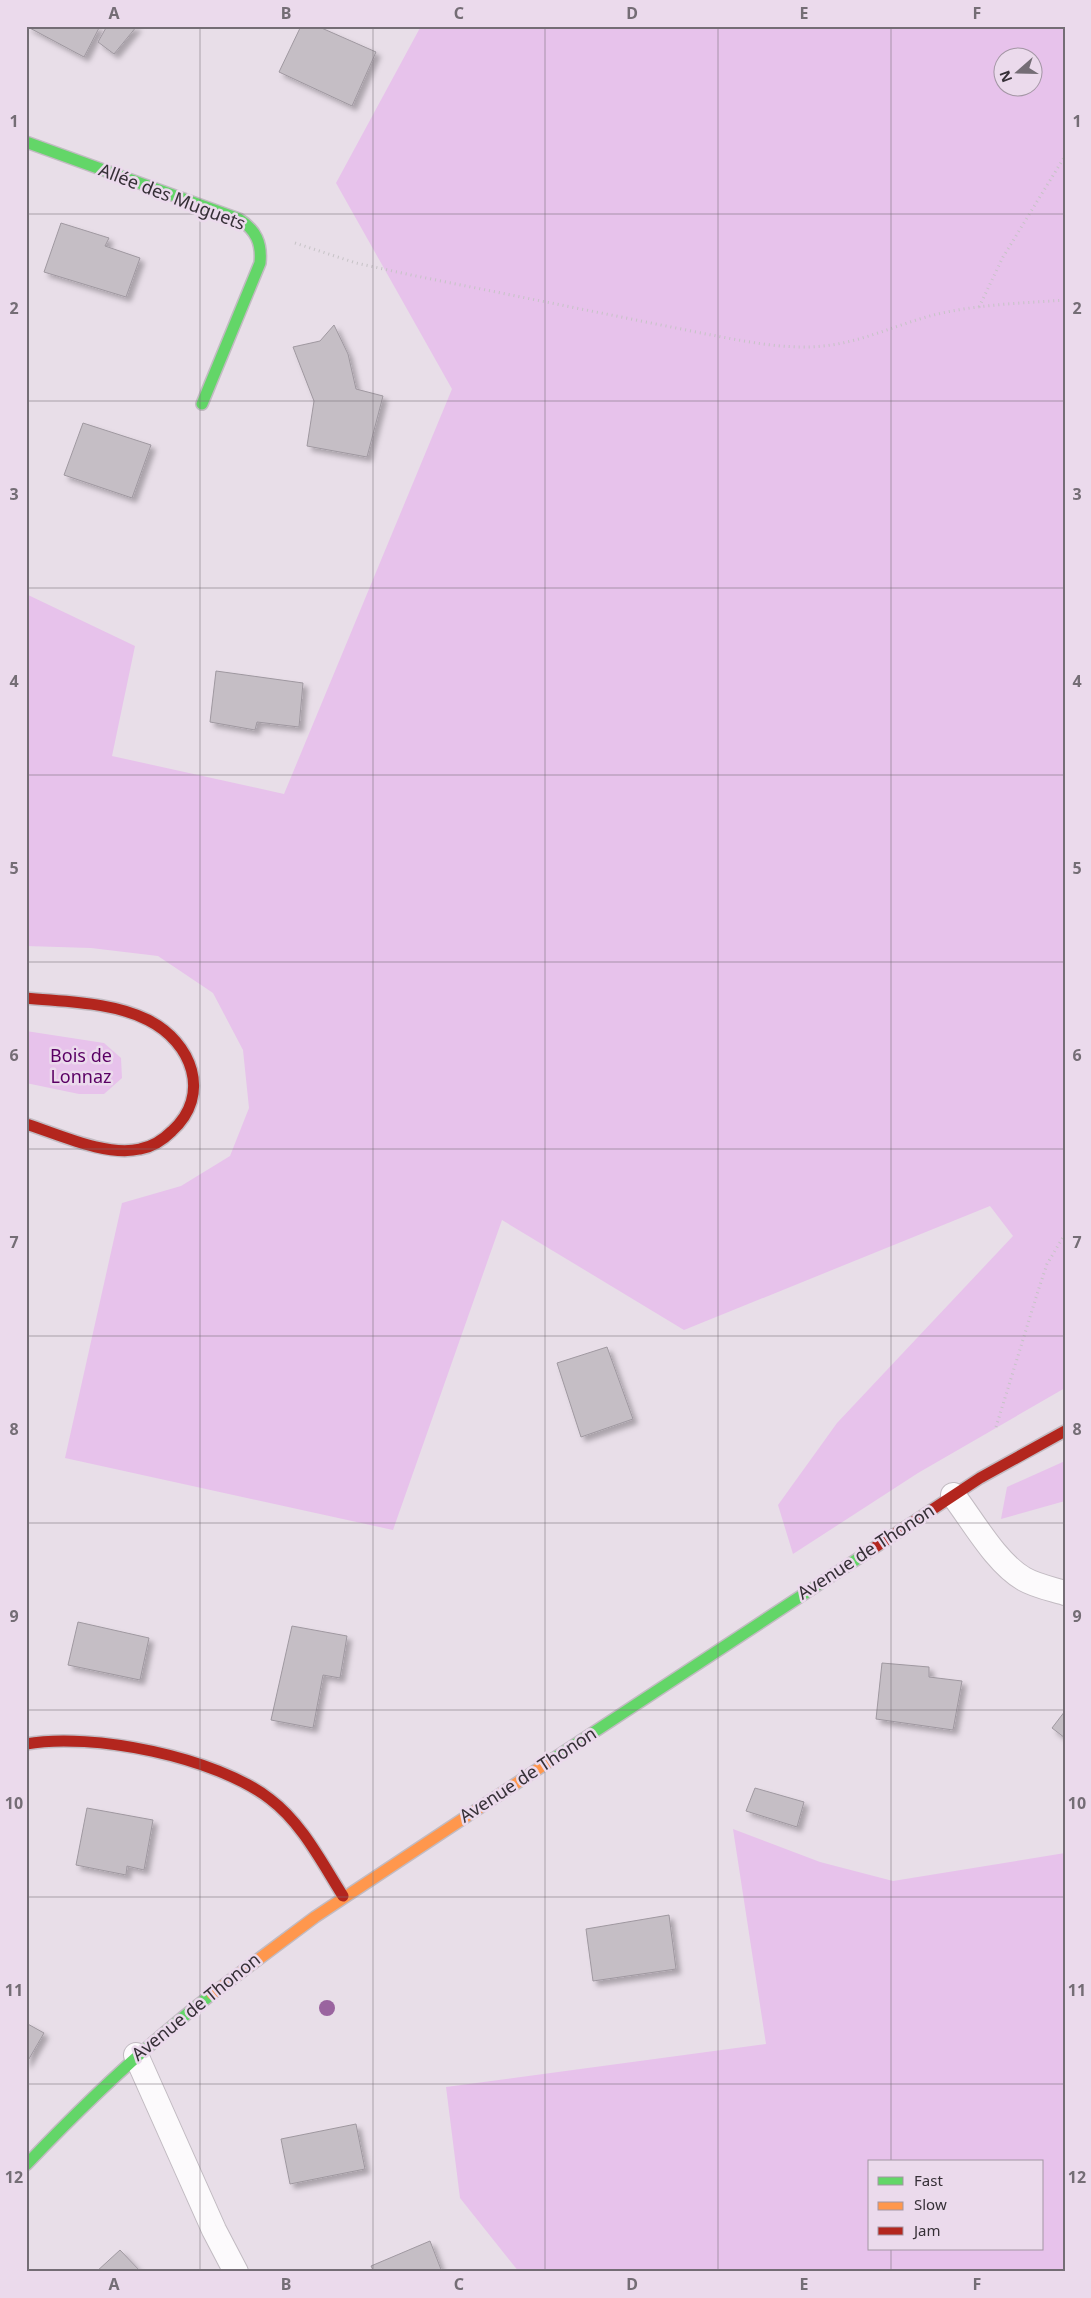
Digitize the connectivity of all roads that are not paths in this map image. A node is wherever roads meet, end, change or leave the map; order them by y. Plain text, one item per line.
1 (26, 142) edge
2 (202, 404) dead end
3 (26, 998) edge
4 (26, 1124) edge
5 (1065, 1431) edge
6 (954, 1495) junction
7 (1065, 1593) edge
8 (26, 1744) edge
9 (342, 1896) junction
10 (136, 2055) junction
11 (26, 2165) edge
12 (236, 2272) edge

1 - 2 main road, Allée des Muguets
3 - 4 main road
5 - 6 main road, Avenue de Thonon
6 - 7 lane
6 - 9 main road, Avenue de Thonon
8 - 9 main road
9 - 10 main road, Avenue de Thonon
10 - 11 main road, Avenue de Thonon
10 - 12 lane

